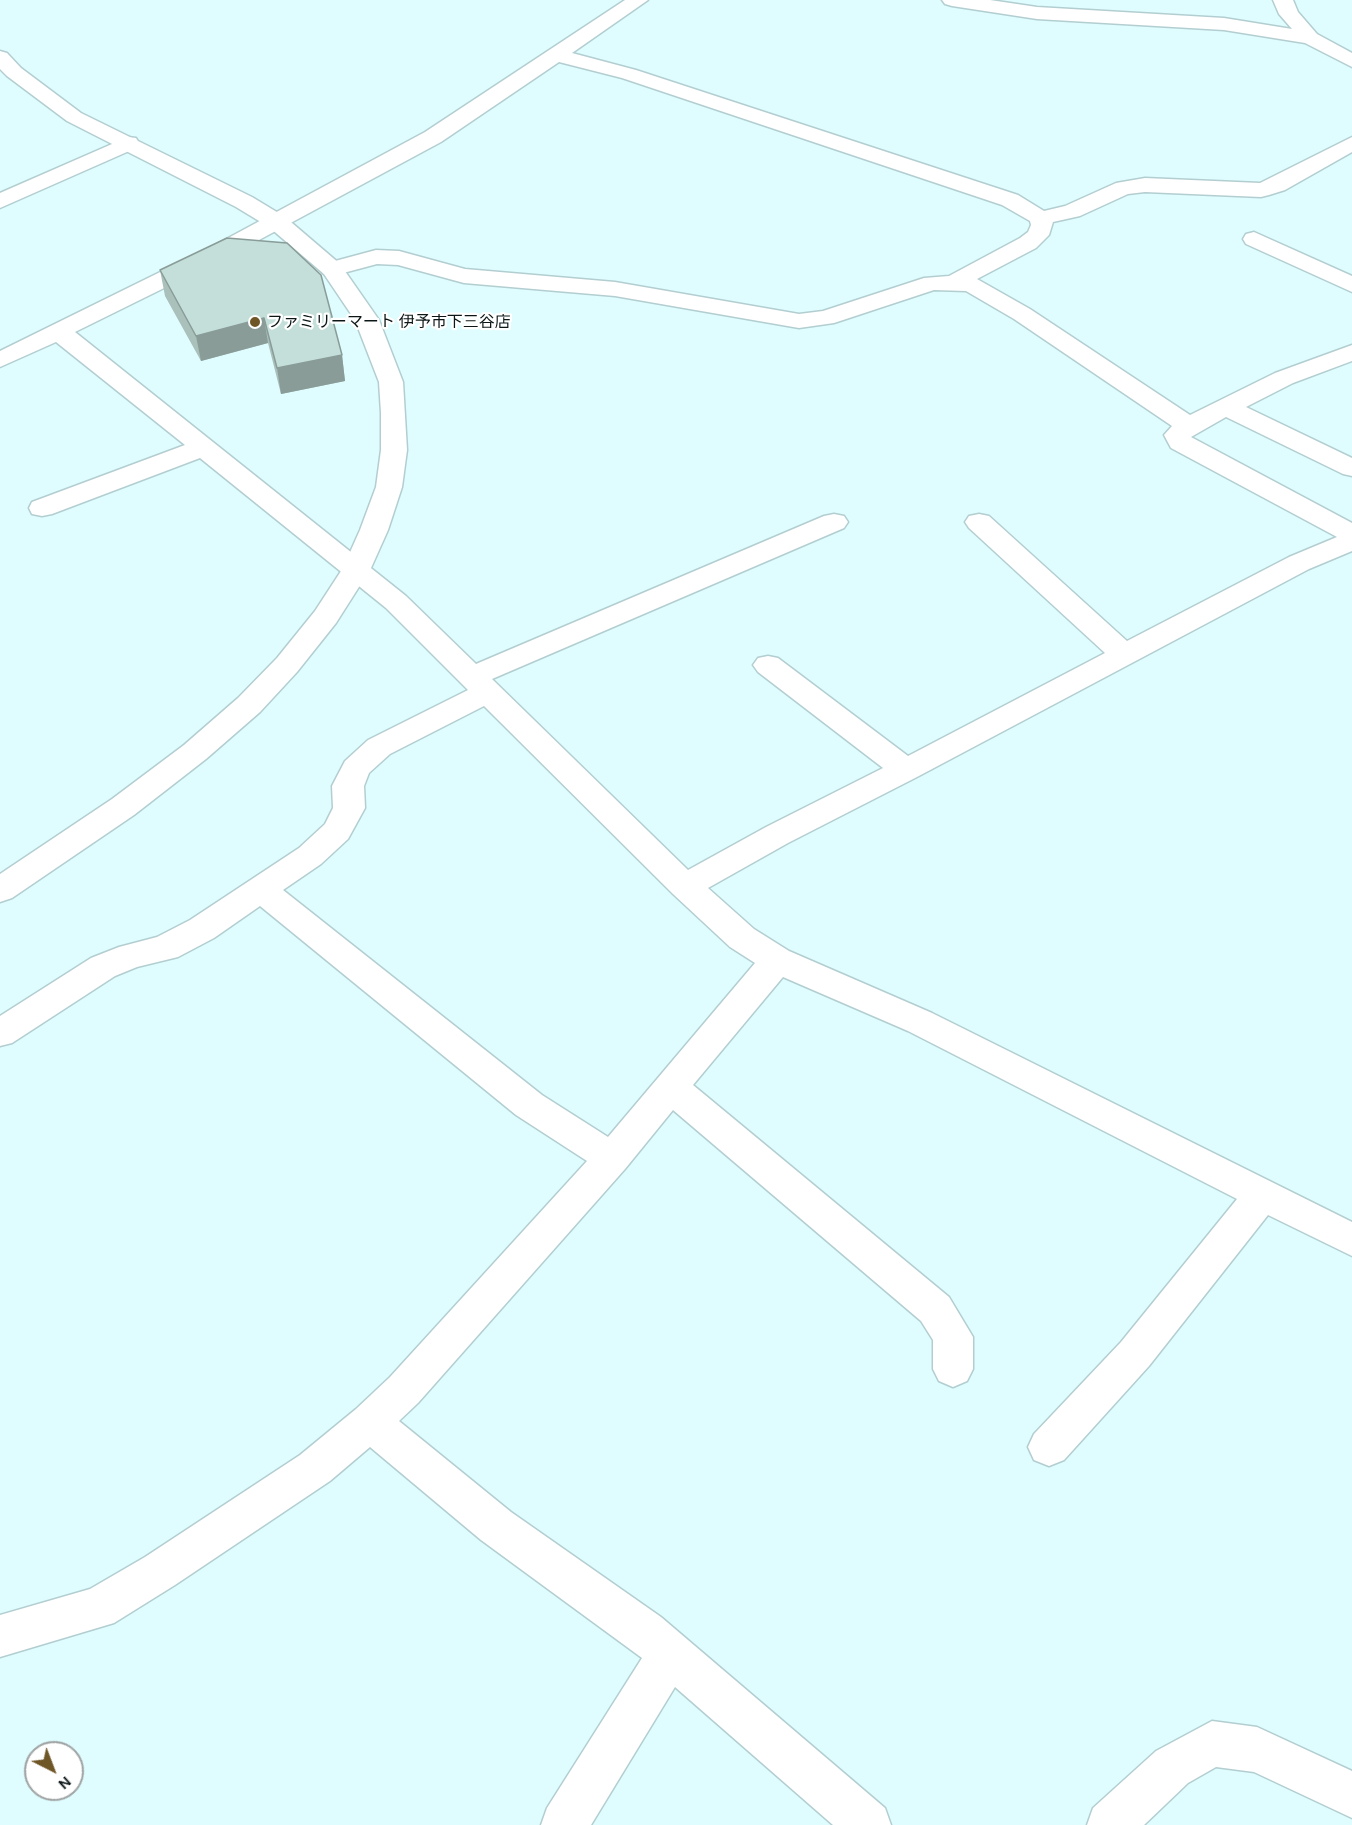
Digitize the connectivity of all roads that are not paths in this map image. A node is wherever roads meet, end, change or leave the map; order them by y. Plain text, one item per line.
1 (638, 0) edge
2 (952, 0) edge
3 (1283, 0) edge
4 (1310, 38) junction
5 (555, 56) junction
6 (0, 57) edge
7 (1352, 61) edge
8 (128, 143) junction
9 (1352, 143) edge
10 (0, 201) edge
11 (1041, 218) junction
12 (277, 222) junction
13 (1254, 238) dead end
14 (332, 269) junction
15 (953, 282) junction
16 (1352, 285) edge
17 (58, 331) junction
18 (1352, 352) edge
19 (0, 360) edge
20 (1226, 407) junction
21 (1188, 426) junction
22 (204, 447) junction
23 (1352, 468) edge
24 (42, 508) dead end
25 (834, 522) dead end
26 (979, 522) dead end
27 (1352, 534) edge
28 (1352, 541) edge
29 (357, 568) junction
30 (1125, 655) junction
31 (768, 665) dead end
32 (481, 684) junction
33 (906, 770) junction
34 (685, 886) junction
35 (260, 889) junction
36 (0, 890) edge
37 (777, 960) junction
38 (0, 1033) edge
39 (671, 1087) junction
40 (612, 1158) junction
41 (1262, 1195) junction
42 (1352, 1240) edge
43 (953, 1369) dead end
44 (370, 1422) junction
45 (1050, 1447) dead end
46 (0, 1636) edge
47 (670, 1653) junction
48 (1352, 1795) edge
49 (564, 1825) edge
50 (868, 1825) edge
51 (1110, 1825) edge

1 - 5 street
2 - 4 street
3 - 4 street
4 - 7 street
5 - 11 street
5 - 12 street
6 - 8 street
8 - 10 street
8 - 12 street
9 - 11 street
11 - 15 street
12 - 14 street
12 - 17 street
13 - 16 street
14 - 15 street
14 - 29 street
15 - 21 street
17 - 19 street
17 - 22 street
18 - 20 street
20 - 21 street
20 - 23 street
21 - 27 street
22 - 24 street
22 - 29 street
25 - 32 street
26 - 30 street
28 - 30 street
29 - 32 street
29 - 36 street
30 - 33 street
31 - 33 street
32 - 34 street
32 - 35 street
33 - 34 street
34 - 37 street
35 - 38 street
35 - 40 street
37 - 39 street
37 - 41 street
39 - 40 street
39 - 43 street
40 - 44 street
41 - 42 street
41 - 45 street
44 - 46 street
44 - 47 street
47 - 49 street
47 - 50 street
48 - 51 street

